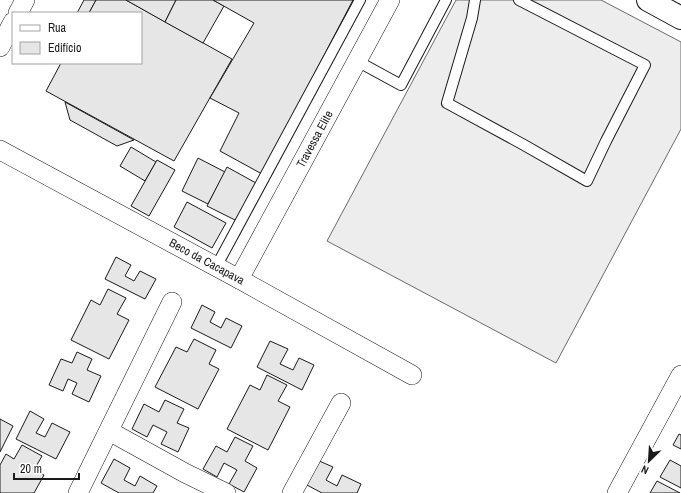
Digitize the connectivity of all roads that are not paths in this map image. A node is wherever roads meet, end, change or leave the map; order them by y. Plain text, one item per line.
1 (25, 0) edge
2 (360, 0) edge
3 (390, 0) edge
4 (446, 0) edge
5 (475, 0) edge
6 (519, 0) edge
7 (648, 0) edge
8 (19, 12) edge
9 (681, 18) edge
10 (12, 24) edge
11 (0, 47) edge
12 (357, 61) junction
13 (0, 150) edge
14 (216, 267) junction
15 (239, 279) junction
16 (172, 302) dead end
17 (412, 375) dead end
18 (681, 375) edge
19 (341, 403) dead end
20 (109, 431) junction
21 (78, 493) edge
22 (226, 493) edge
23 (292, 493) edge
24 (618, 493) edge

1 - 8 street
2 - 14 lane
3 - 12 street, Travessa Elite
4 - 12 lane
5 - 6 lane
7 - 9 main road
10 - 11 street
12 - 15 street, Travessa Elite
13 - 14 street, Beco da Cacapava
14 - 15 street, Beco da Cacapava
15 - 17 street, Beco da Cacapava
16 - 20 street
18 - 24 street
19 - 23 street
20 - 21 street
20 - 22 street

